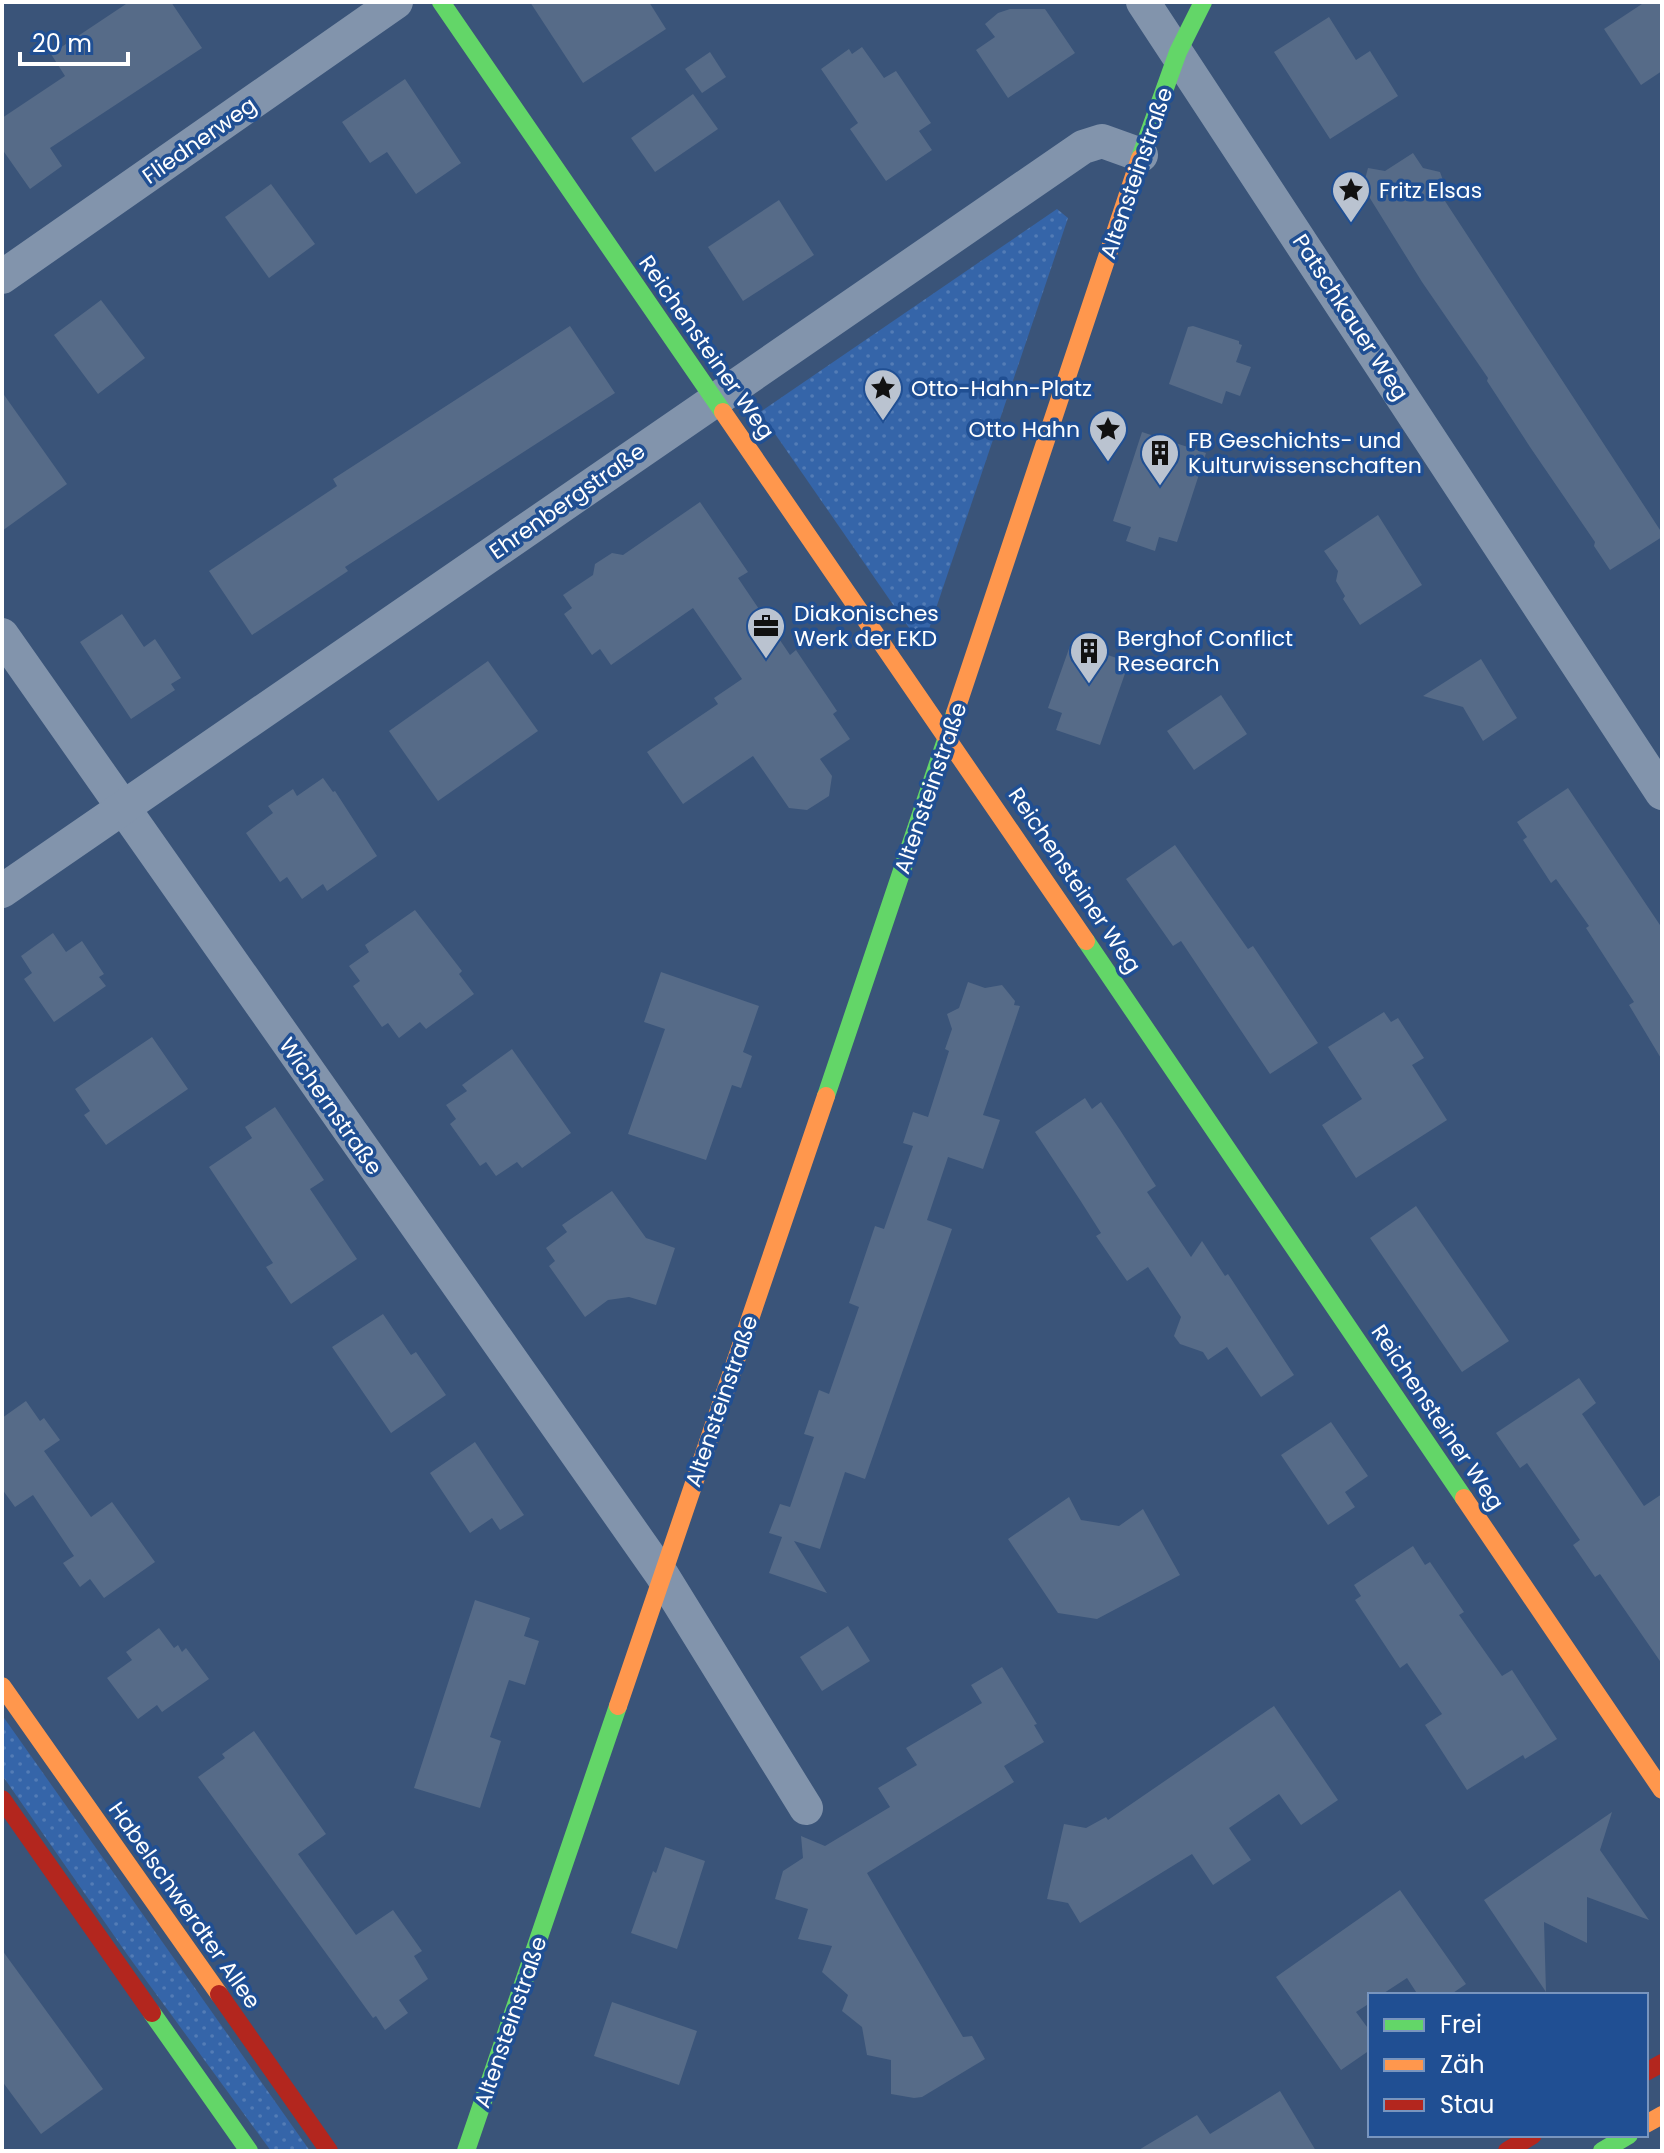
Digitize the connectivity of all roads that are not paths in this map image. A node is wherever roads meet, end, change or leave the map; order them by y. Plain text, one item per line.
1 (396, 2) edge
2 (441, 2) edge
3 (1143, 2) edge
4 (1203, 2) edge
5 (1178, 52) junction
6 (1141, 155) junction
7 (2, 277) edge
8 (716, 402) junction
9 (2, 635) edge
10 (948, 737) junction
11 (1662, 793) edge
12 (122, 808) junction
13 (2, 891) edge
14 (662, 1575) junction
15 (2, 1686) edge
16 (1662, 1790) edge
17 (2, 1799) edge
18 (806, 1808) dead end
19 (1530, 2137) edge
20 (1626, 2137) edge
21 (249, 2151) edge
22 (329, 2151) edge
23 (466, 2151) edge
24 (1507, 2151) edge
25 (1602, 2151) edge

1 - 7 street, Fliednerweg
2 - 8 main road, Reichensteiner Weg
3 - 5 street, Patschkauer Weg
4 - 5 main road, Altensteinstraße
5 - 6 main road, Altensteinstraße
5 - 11 street, Patschkauer Weg
6 - 8 street, Ehrenbergstraße
6 - 10 main road, Altensteinstraße
8 - 10 main road, Reichensteiner Weg
8 - 12 street, Ehrenbergstraße
9 - 12 street, Wichernstraße
10 - 14 main road, Altensteinstraße
10 - 16 main road, Reichensteiner Weg
12 - 13 street, Ehrenbergstraße
12 - 14 street, Wichernstraße
14 - 18 street
14 - 23 main road, Altensteinstraße
15 - 22 main road, Habelschwerdter Allee
17 - 21 main road
19 - 24 main road
20 - 25 main road

